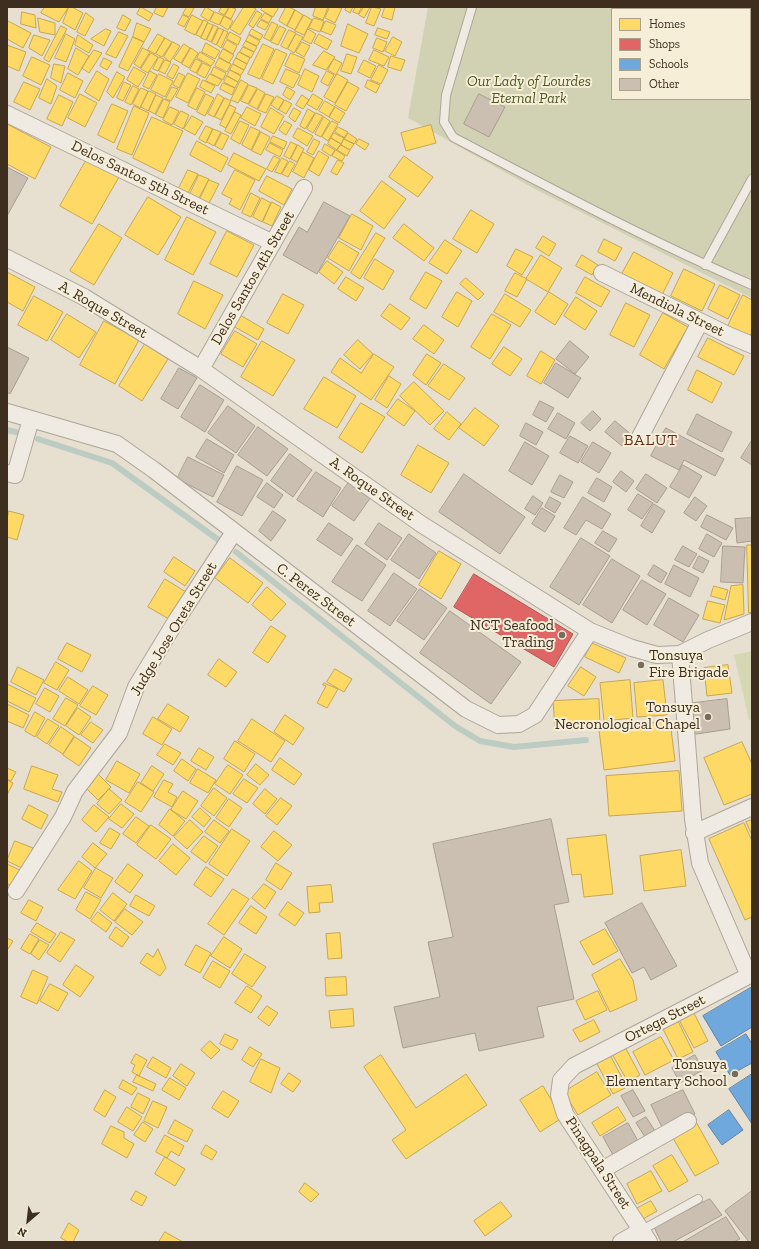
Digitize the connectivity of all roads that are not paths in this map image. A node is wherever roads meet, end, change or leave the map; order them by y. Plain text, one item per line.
1 (472, 7) edge
2 (7, 114) edge
3 (752, 180) edge
4 (304, 188) dead end
5 (274, 243) junction
6 (7, 258) edge
7 (705, 265) junction
8 (602, 273) dead end
9 (752, 285) edge
10 (700, 322) junction
11 (752, 345) edge
12 (201, 369) junction
13 (7, 412) edge
14 (30, 419) junction
15 (640, 437) dead end
16 (7, 473) edge
17 (234, 532) junction
18 (752, 622) edge
19 (590, 630) junction
20 (680, 654) junction
21 (752, 807) edge
22 (694, 833) junction
23 (16, 891) dead end
24 (750, 975) edge
25 (560, 1080) joint
26 (688, 1120) dead end
27 (602, 1170) junction
28 (698, 1199) dead end
29 (646, 1236) edge
30 (621, 1242) edge

1 - 7 lane
2 - 5 street, Delos Santos 5th Street
3 - 7 lane
4 - 5 street, Delos Santos 4th Street
5 - 12 street, Delos Santos 4th Street
6 - 12 street, A. Roque Street
7 - 9 lane
8 - 10 street, Mendiola Street
10 - 11 street, Mendiola Street
10 - 15 street
12 - 19 street, A. Roque Street
13 - 14 street, C. Perez Street
14 - 16 street
14 - 17 street, C. Perez Street
17 - 19 street, C. Perez Street
17 - 23 street, Judge Jose Oreta Street
18 - 20 street, A. Roque Street
19 - 20 street, A. Roque Street
20 - 22 street
21 - 22 street
22 - 24 street
24 - 25 street, Ortega Street
25 - 27 street, Pinagpala Street
26 - 27 street
27 - 29 street, Pinagpala Street
28 - 29 lane
29 - 30 street

